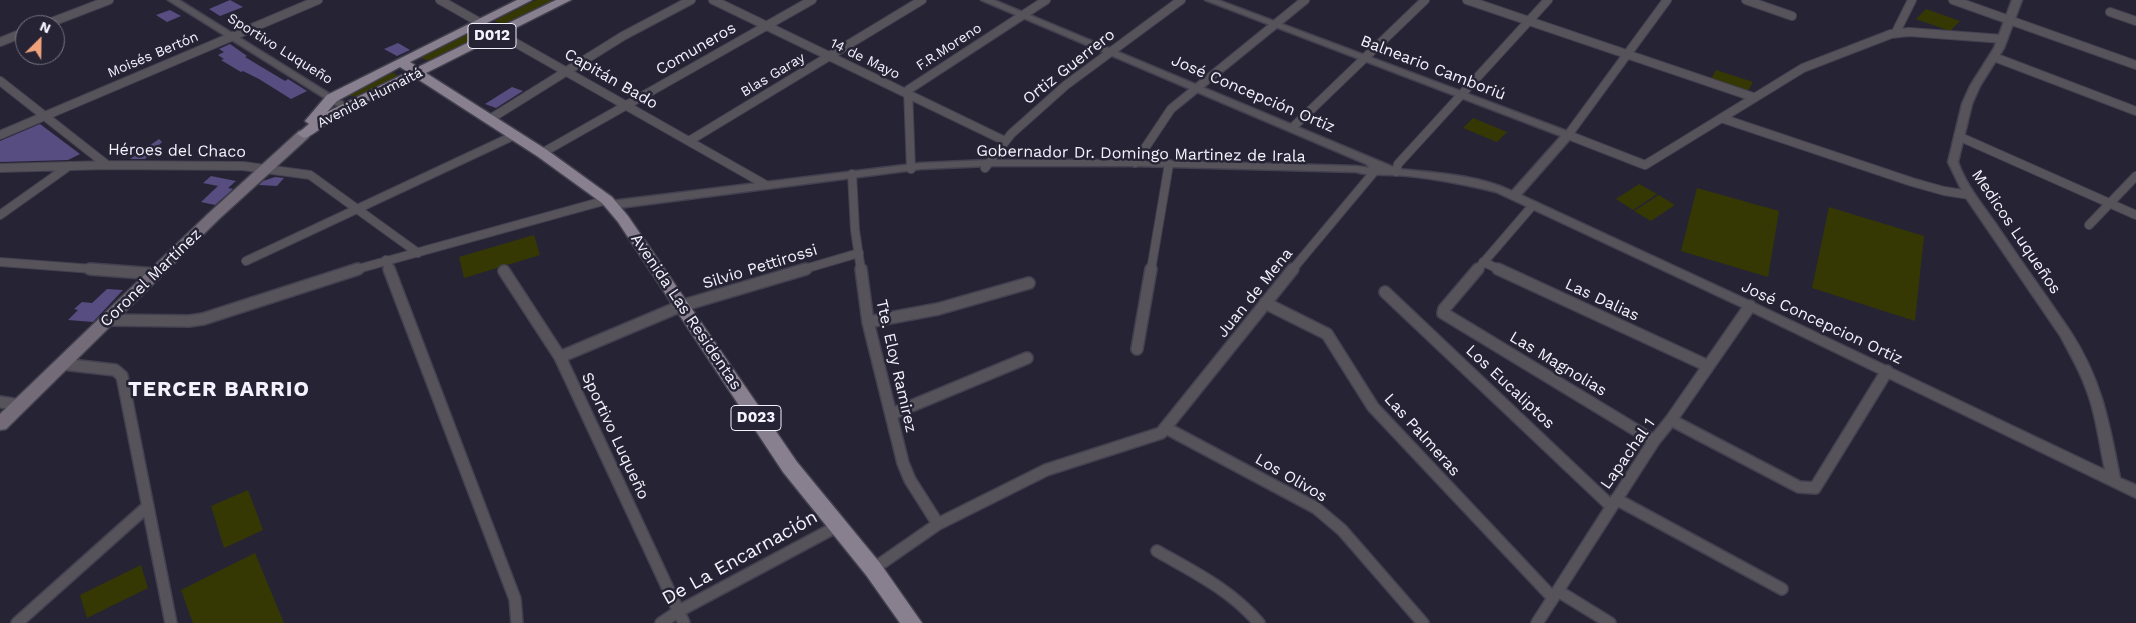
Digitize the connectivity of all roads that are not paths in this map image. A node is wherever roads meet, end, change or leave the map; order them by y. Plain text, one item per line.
1 (110, 0) edge
2 (173, 0) edge
3 (318, 0) edge
4 (440, 0) edge
5 (526, 0) edge
6 (565, 0) edge
7 (691, 0) edge
8 (713, 0) edge
9 (812, 0) edge
10 (922, 0) edge
11 (986, 0) edge
12 (1046, 0) edge
13 (1181, 0) edge
14 (1210, 0) edge
15 (1305, 0) edge
16 (1425, 0) edge
17 (1467, 0) edge
18 (1548, 0) edge
19 (1666, 0) edge
20 (1746, 0) edge
21 (1912, 0) edge
22 (1953, 0) edge
23 (2018, 0) edge
24 (2110, 12) dead end
25 (1023, 15) junction
26 (1792, 16) dead end
27 (65, 17) edge
28 (2011, 20) junction
29 (1530, 21) junction
30 (2136, 21) edge
31 (479, 22) junction
32 (1274, 24) junction
33 (767, 26) junction
34 (1896, 32) junction
35 (498, 33) junction
36 (15, 36) edge
37 (232, 36) junction
38 (2003, 39) junction
39 (0, 42) edge
40 (1111, 52) junction
41 (1627, 54) junction
42 (830, 56) junction
43 (1994, 57) junction
44 (1364, 58) junction
45 (401, 62) junction
46 (2136, 65) edge
47 (565, 71) junction
48 (419, 72) junction
49 (0, 81) edge
50 (1197, 88) junction
51 (907, 93) junction
52 (1463, 96) junction
53 (1753, 97) junction
54 (332, 98) junction
55 (626, 105) junction
56 (346, 107) junction
57 (2136, 112) edge
58 (44, 116) junction
59 (1721, 118) junction
60 (490, 119) junction
61 (1292, 128) junction
62 (304, 134) junction
63 (0, 135) edge
64 (1568, 135) junction
65 (515, 136) junction
66 (1958, 136) junction
67 (1006, 140) junction
68 (689, 141) junction
69 (542, 153) junction
70 (1365, 158) junction
71 (1135, 163) junction
72 (107, 165) junction
73 (69, 166) junction
74 (986, 166) junction
75 (1169, 166) junction
76 (0, 168) edge
77 (913, 169) junction
78 (266, 170) junction
79 (1370, 172) junction
80 (1396, 172) junction
81 (852, 174) junction
82 (2136, 176) edge
83 (766, 185) junction
84 (1970, 195) junction
85 (1514, 196) junction
86 (609, 203) junction
87 (1533, 204) junction
88 (2109, 204) junction
89 (356, 209) junction
90 (0, 215) edge
91 (2136, 215) edge
92 (2089, 225) dead end
93 (418, 253) junction
94 (859, 253) junction
95 (386, 260) junction
96 (246, 261) dead end
97 (0, 262) edge
98 (1483, 262) junction
99 (504, 271) dead end
100 (156, 274) junction
101 (1029, 283) dead end
102 (1386, 292) dead end
103 (1265, 303) junction
104 (681, 306) junction
105 (1750, 306) junction
106 (108, 320) junction
107 (868, 322) junction
108 (1137, 349) dead end
109 (560, 357) junction
110 (1027, 358) dead end
111 (62, 364) junction
112 (1708, 366) junction
113 (1887, 371) junction
114 (0, 402) edge
115 (19, 405) junction
116 (892, 414) junction
117 (1671, 420) junction
118 (0, 424) edge
119 (1163, 431) junction
120 (1654, 441) junction
121 (2114, 482) junction
122 (2135, 492) edge
123 (1614, 502) junction
124 (148, 506) junction
125 (938, 524) junction
126 (836, 527) junction
127 (1157, 550) dead end
128 (873, 569) junction
129 (1782, 589) dead end
130 (1555, 594) junction
131 (680, 611) junction
132 (17, 623) edge
133 (171, 623) edge
134 (516, 623) edge
135 (661, 623) edge
136 (684, 623) edge
137 (912, 623) edge
138 (1259, 623) edge
139 (1423, 623) edge
140 (1537, 623) edge
141 (1610, 623) edge

1 - 27 street
2 - 37 street, Sportivo Luqueño
3 - 37 street, Moisés Bertón
4 - 31 street, Capitán Bado
5 - 31 main road, Avenida Humaitá / D012
6 - 35 main road, Avenida Humaitá / D012
7 - 47 street
8 - 33 street, 14 de Mayo
9 - 33 street, Comuneros
10 - 42 street, Blas Garay
11 - 25 street, José Concepción Ortiz
12 - 25 street, F.R.Moreno
13 - 40 street, Ortiz Guerrero
14 - 32 street, Balneario Camboriú
15 - 32 street
16 - 44 street
17 - 29 street
18 - 29 street
19 - 41 street
20 - 26 street
21 - 34 street
22 - 28 street
23 - 28 street, Medicos Luqueños
24 - 30 street
25 - 40 street, José Concepción Ortiz
25 - 51 street, F.R.Moreno
28 - 38 street, Medicos Luqueños
28 - 46 street
29 - 41 street
29 - 52 street
31 - 35 street, Capitán Bado
31 - 45 main road, Avenida Humaitá / D012
32 - 44 street, Balneario Camboriú
32 - 50 street
33 - 42 street, 14 de Mayo
33 - 55 street, Comuneros
34 - 38 street
34 - 53 street
35 - 47 street, Capitán Bado
35 - 48 main road, Avenida Humaitá / D012
36 - 39 street
37 - 54 street, Sportivo Luqueño
37 - 58 street, Moisés Bertón
38 - 43 street, Medicos Luqueños
40 - 50 street, José Concepción Ortiz
40 - 67 street, Ortiz Guerrero
41 - 53 street
41 - 64 street
42 - 51 street, 14 de Mayo
42 - 68 street, Blas Garay
43 - 57 street
43 - 66 street, Medicos Luqueños
44 - 52 street, Balneario Camboriú
44 - 61 street
45 - 48 main road, Avenida Las Residentas / D023
45 - 54 main road, Avenida Humaitá / D012
47 - 55 street, Capitán Bado
47 - 60 street
48 - 56 main road, Avenida Humaitá / D012
48 - 60 main road, Avenida Las Residentas / D023
49 - 58 street
50 - 61 street, José Concepción Ortiz
50 - 71 street
51 - 67 street, 14 de Mayo
51 - 77 street, F.R.Moreno
52 - 64 street, Balneario Camboriú
52 - 80 street
53 - 59 street
54 - 56 street, Sportivo Luqueño
54 - 62 main road, Avenida Humaitá / D012
55 - 68 street, Capitán Bado
55 - 69 street, Comuneros
56 - 62 main road, Avenida Humaitá / D012
58 - 63 street, Moisés Bertón
58 - 72 street
59 - 64 street, Balneario Camboriú
59 - 84 street
60 - 65 main road, Avenida Las Residentas / D023
61 - 70 street, José Concepción Ortiz
62 - 78 main road, Coronel Martínez / D012
64 - 85 street
65 - 69 main road, Avenida Las Residentas / D023
65 - 89 street
66 - 84 street, Medicos Luqueños
66 - 88 street
67 - 74 street, Ortiz Guerrero
68 - 83 street, Capitán Bado
69 - 86 main road, Avenida Las Residentas / D023
70 - 79 street
70 - 80 street, José Concepción Ortiz
71 - 74 street, Gobernador Dr. Domingo Martinez de Irala
71 - 75 street, Gobernador Dr. Domingo Martinez de Irala
72 - 73 street, Héroes del Chaco
72 - 78 street, Héroes del Chaco
73 - 76 street, Héroes del Chaco
73 - 90 street
74 - 75 street, Gobernador Dr. Domingo Martinez de Irala
74 - 77 street, Gobernador Dr. Domingo Martinez de Irala
75 - 79 street, Gobernador Dr. Domingo Martinez de Irala
75 - 108 street
77 - 81 street, Gobernador Dr. Domingo Martinez de Irala
78 - 89 street, Héroes del Chaco
78 - 100 main road, Coronel Martínez / D012
79 - 80 street, Gobernador Dr. Domingo Martinez de Irala
79 - 103 street, Juan de Mena
80 - 85 street, José Concepción Ortiz
81 - 83 street, Gobernador Dr. Domingo Martinez de Irala
81 - 94 street, Tte. Eloy Ramirez
82 - 88 street
83 - 86 street, Gobernador Dr. Domingo Martinez de Irala
84 - 121 street, Medicos Luqueños
85 - 87 street, José Concepcion Ortiz
86 - 93 street
86 - 104 main road, Avenida Las Residentas / D023
87 - 98 street
87 - 105 street, José Concepcion Ortiz
88 - 91 street
88 - 92 street
89 - 93 street, Héroes del Chaco
89 - 96 street
93 - 95 street
94 - 104 street, Silvio Pettirossi
94 - 107 street, Tte. Eloy Ramirez
95 - 106 street
95 - 134 street
97 - 100 street
98 - 112 street, Las Dalias
98 - 120 street, Las Magnolias
99 - 109 street, Sportivo Luqueño
100 - 106 main road, Coronel Martínez / D012
101 - 107 street
102 - 123 street, Los Eucaliptos
103 - 119 street, Juan de Mena
103 - 130 street, Las Palmeras
104 - 109 street, Silvio Pettirossi
104 - 126 main road, Avenida Las Residentas / D023
105 - 112 street, Lapachal 1
105 - 113 street, José Concepcion Ortiz
106 - 111 main road, Coronel Martínez / D012
107 - 116 street, Tte. Eloy Ramirez
109 - 131 street, Sportivo Luqueño
110 - 116 street
111 - 115 main road, Coronel Martínez / D012
111 - 124 street
112 - 117 street, Lapachal 1
113 - 117 street
113 - 121 street, José Concepcion Ortiz
114 - 115 street
115 - 118 main road, Coronel Martínez / D012
116 - 125 street, Tte. Eloy Ramirez
117 - 120 street, Lapachal 1
119 - 125 street
119 - 139 street, Los Olivos
120 - 123 street, Lapachal 1
121 - 122 street, José Concepcion Ortiz
123 - 129 street, Los Eucaliptos
123 - 130 street, Lapachal 1
124 - 132 street
124 - 133 street
125 - 128 street
126 - 128 main road, Avenida Las Residentas / D023
126 - 131 street, De La Encarnación
127 - 138 street
128 - 137 main road, Avenida Las Residentas / D023
130 - 140 street, Lapachal 1
130 - 141 street, Las Palmeras
131 - 135 street, De La Encarnación
131 - 136 street, Sportivo Luqueño

